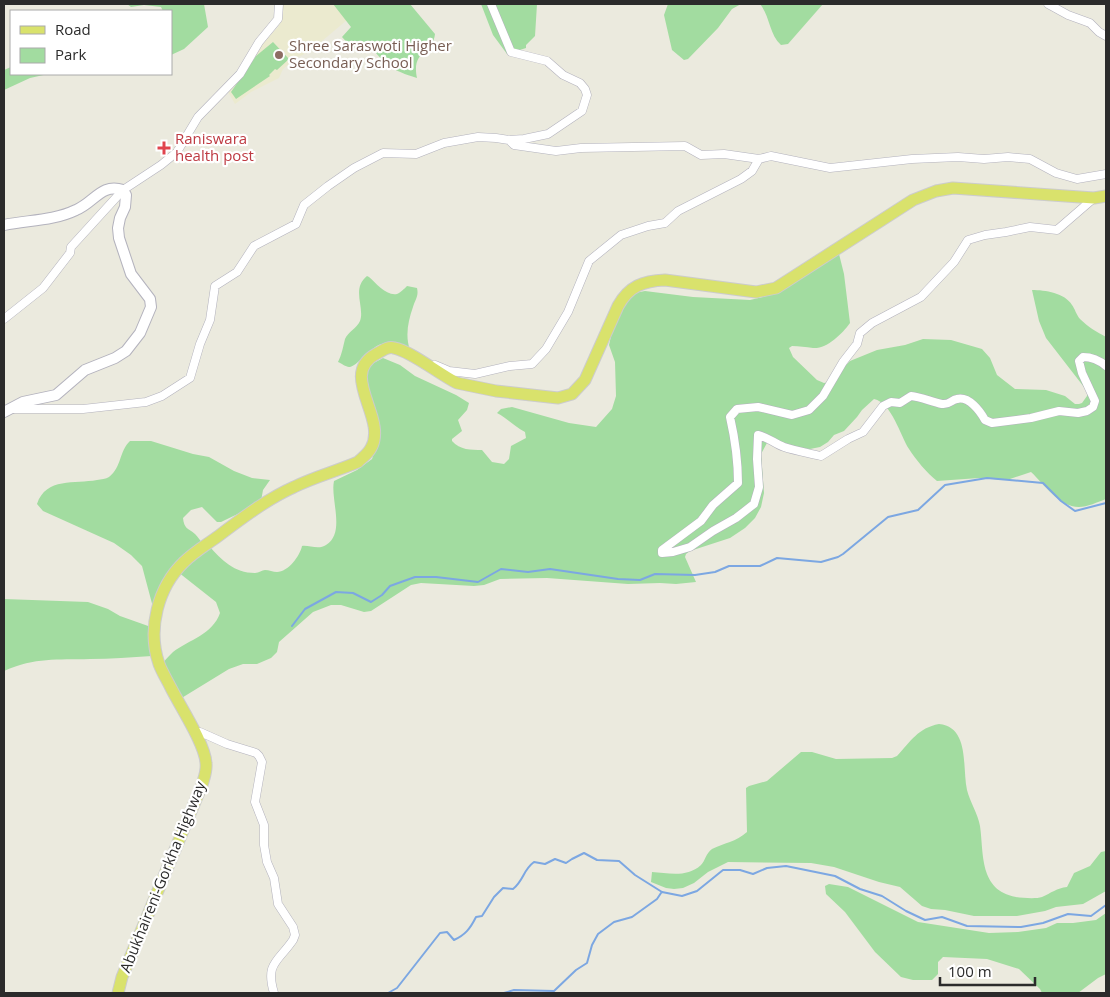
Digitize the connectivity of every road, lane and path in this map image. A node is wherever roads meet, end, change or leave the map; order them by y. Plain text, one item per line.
1 (279, 4) edge
2 (491, 4) edge
3 (1048, 4) edge
4 (1106, 36) edge
5 (509, 140) junction
6 (759, 159) junction
7 (1106, 174) edge
8 (123, 190) junction
9 (1106, 196) edge
10 (1094, 198) junction
11 (4, 225) edge
12 (4, 319) edge
13 (417, 358) junction
14 (1106, 366) edge
15 (4, 410) edge
16 (195, 733) junction
17 (118, 993) edge
18 (274, 993) edge

1 - 8 street
2 - 5 street
3 - 4 street
5 - 6 street
5 - 15 street
6 - 7 street
6 - 13 street
8 - 11 main road
8 - 12 street
8 - 15 main road
9 - 10 main road, Abukhaireni-Gorkha Highway
10 - 13 main road, Abukhaireni-Gorkha Highway
10 - 14 street
13 - 16 main road, Abukhaireni-Gorkha Highway
16 - 17 main road, Abukhaireni-Gorkha Highway
16 - 18 street

